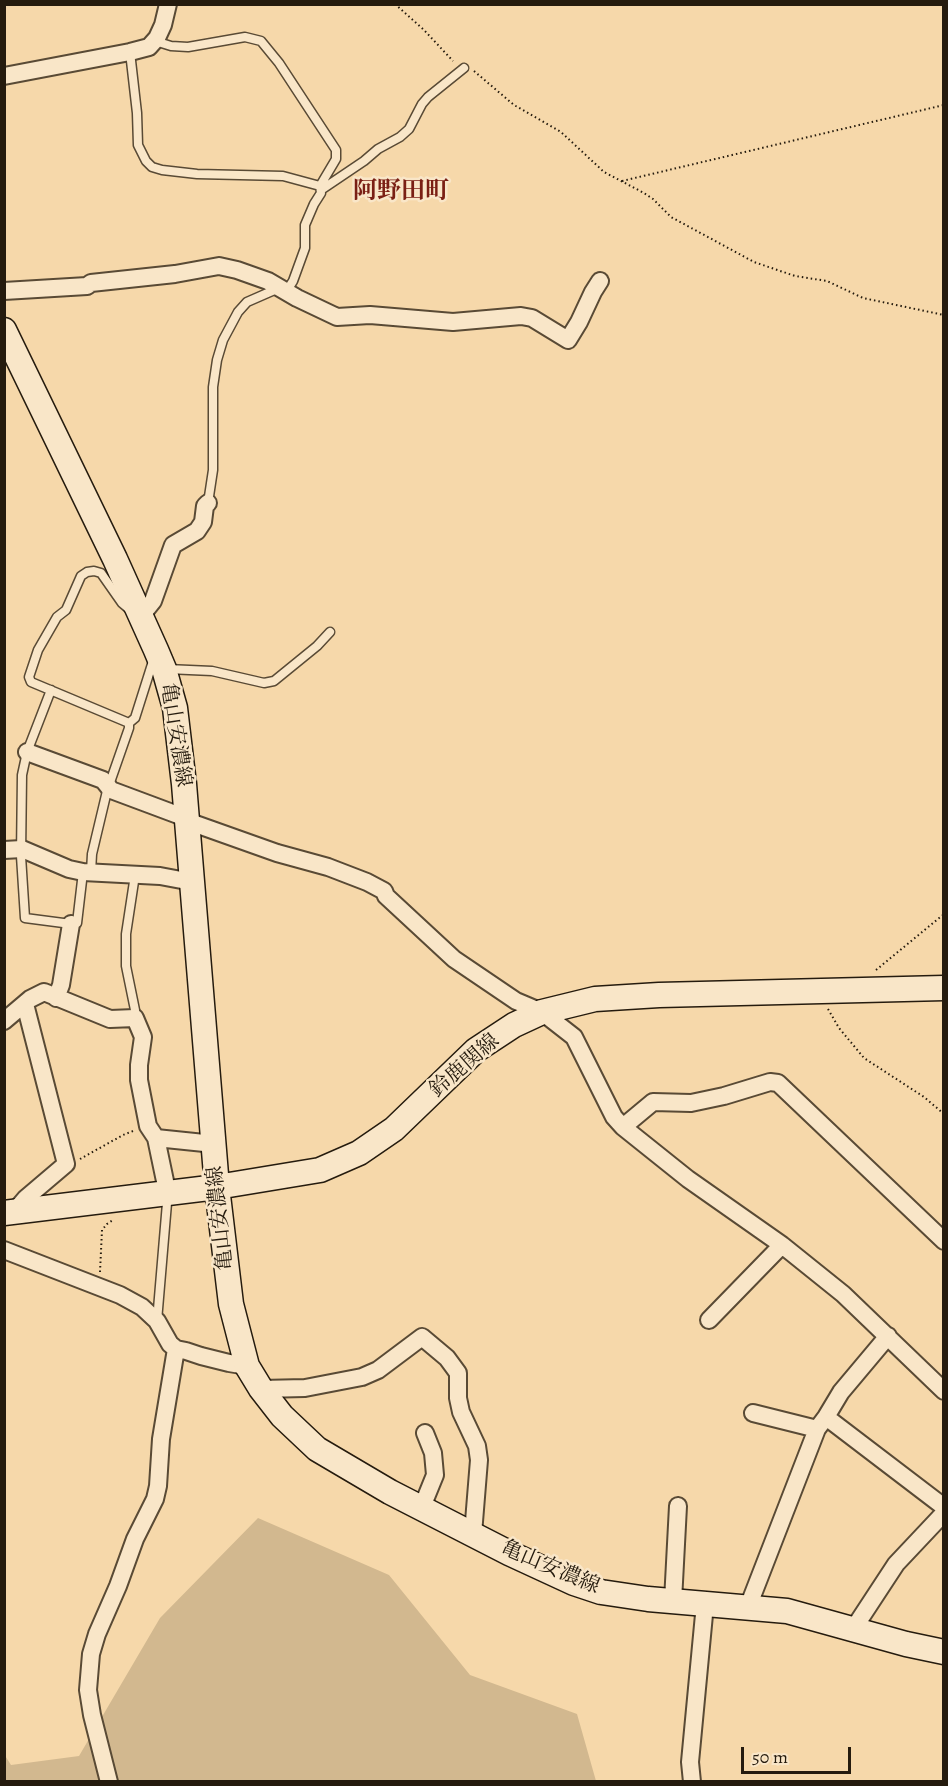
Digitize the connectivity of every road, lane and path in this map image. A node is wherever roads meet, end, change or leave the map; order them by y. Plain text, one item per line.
1 (168, 4) edge
2 (395, 4) edge
3 (155, 40) junction
4 (130, 52) junction
5 (464, 68) junction
6 (4, 76) edge
7 (944, 105) edge
8 (622, 181) junction
9 (321, 188) junction
10 (600, 281) dead end
11 (283, 290) junction
12 (4, 291) edge
13 (944, 315) edge
14 (4, 330) edge
15 (208, 503) joint
16 (141, 616) junction
17 (330, 632) dead end
18 (160, 659) junction
19 (51, 690) junction
20 (129, 723) junction
21 (27, 752) junction
22 (109, 787) junction
23 (186, 820) junction
24 (22, 849) junction
25 (4, 850) edge
26 (87, 872) junction
27 (135, 875) junction
28 (192, 882) junction
29 (944, 914) edge
30 (71, 924) junction
31 (944, 987) edge
32 (865, 990) junction
33 (822, 991) junction
34 (56, 998) junction
35 (25, 1004) junction
36 (542, 1011) junction
37 (135, 1018) junction
38 (4, 1021) edge
39 (944, 1114) edge
40 (623, 1127) junction
41 (152, 1132) junction
42 (214, 1144) junction
43 (66, 1164) junction
44 (165, 1181) dead end
45 (217, 1187) junction
46 (167, 1203) dead end
47 (9, 1213) edge
48 (116, 1218) dead end
49 (944, 1241) edge
50 (782, 1245) junction
51 (4, 1250) edge
52 (99, 1287) junction
53 (709, 1320) dead end
54 (157, 1321) junction
55 (888, 1335) junction
56 (176, 1349) junction
57 (248, 1366) junction
58 (261, 1389) junction
59 (944, 1391) edge
60 (753, 1413) dead end
61 (822, 1423) junction
62 (425, 1433) dead end
63 (678, 1506) dead end
64 (422, 1507) junction
65 (944, 1507) edge
66 (944, 1514) edge
67 (472, 1534) junction
68 (673, 1601) junction
69 (705, 1604) junction
70 (748, 1607) junction
71 (854, 1628) junction
72 (944, 1652) edge
73 (109, 1782) edge
74 (692, 1782) edge

1 - 3 street
2 - 5 path
3 - 4 street
3 - 9 lane
4 - 6 street
4 - 9 lane
5 - 8 path
5 - 9 lane
7 - 8 path
8 - 13 path
9 - 11 lane
10 - 11 street
11 - 12 street
11 - 15 lane
14 - 16 main road, 亀山安濃線
15 - 16 street
16 - 18 main road, 亀山安濃線
16 - 19 lane
17 - 18 lane
18 - 20 lane
18 - 23 main road, 亀山安濃線
19 - 20 lane
19 - 21 lane
20 - 22 lane
21 - 22 street
21 - 24 lane
22 - 23 street
22 - 26 lane
23 - 28 main road, 亀山安濃線
23 - 36 street
24 - 25 street
24 - 26 street
24 - 30 lane
26 - 27 street
26 - 30 lane
27 - 28 street
27 - 37 lane
28 - 42 main road, 亀山安濃線
29 - 32 path
30 - 34 street
31 - 32 main road, 鈴鹿関線
32 - 33 main road, 鈴鹿関線
33 - 36 main road, 鈴鹿関線
33 - 39 path
34 - 35 street
34 - 37 street
35 - 38 street
35 - 43 street
36 - 40 street
36 - 45 main road, 鈴鹿関線
37 - 41 street
40 - 49 street
40 - 50 street
41 - 42 street
41 - 43 path
41 - 44 street
42 - 45 main road, 亀山安濃線
43 - 47 street
45 - 47 main road, 鈴鹿関線
45 - 57 main road, 亀山安濃線
46 - 54 lane
48 - 52 path
50 - 53 street
50 - 55 street
51 - 52 street
52 - 54 street
54 - 56 street
55 - 59 street
55 - 61 street
56 - 57 street
56 - 73 street
57 - 58 main road, 亀山安濃線
58 - 64 main road, 亀山安濃線
58 - 67 street
60 - 61 street
61 - 65 street
61 - 70 street
62 - 64 street
63 - 68 street
64 - 67 main road, 亀山安濃線
66 - 71 street
67 - 68 main road, 亀山安濃線
68 - 69 main road, 亀山安濃線
69 - 70 main road, 亀山安濃線
69 - 74 street
70 - 71 main road, 亀山安濃線
71 - 72 main road, 亀山安濃線

